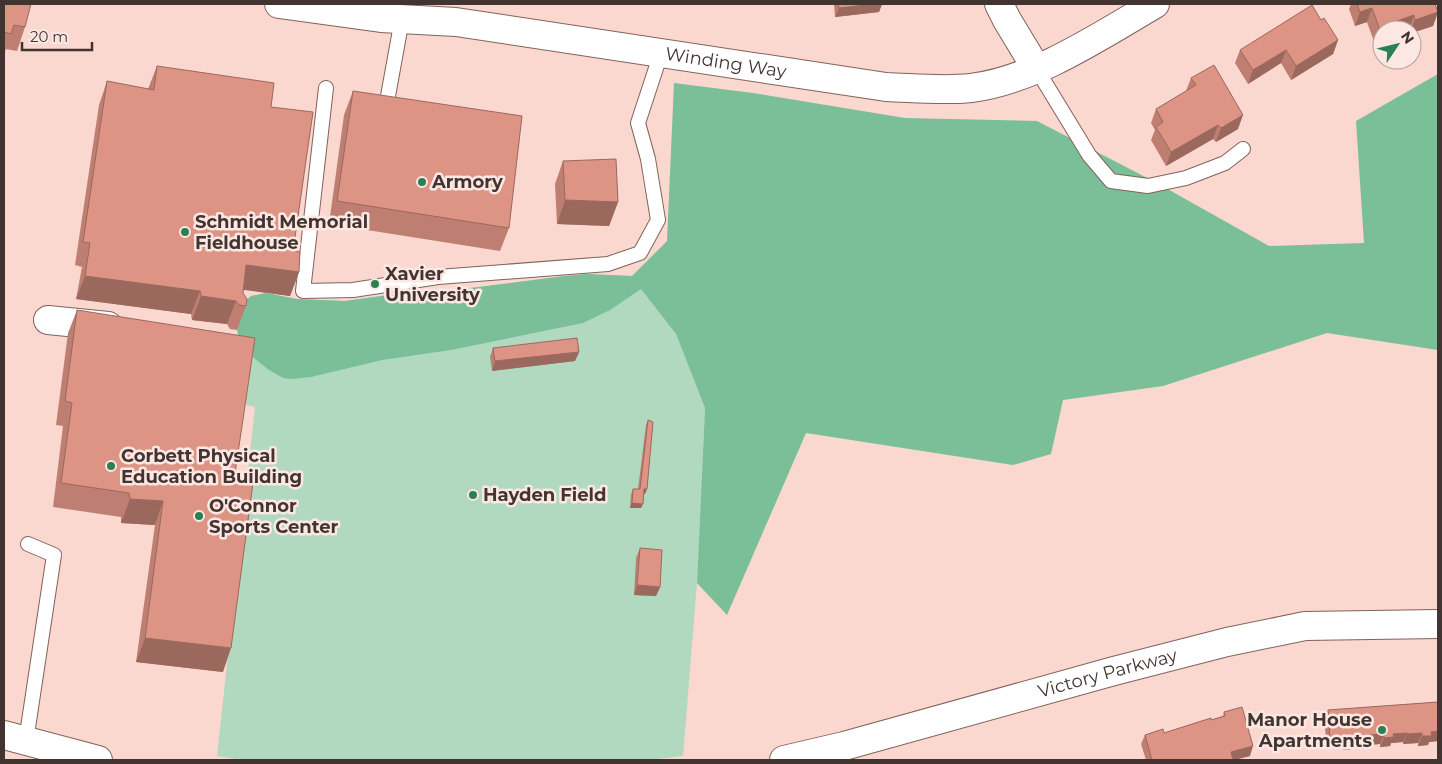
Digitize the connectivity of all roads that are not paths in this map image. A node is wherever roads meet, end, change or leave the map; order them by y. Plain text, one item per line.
1 (279, 4) edge
2 (999, 4) edge
3 (1155, 4) edge
4 (456, 13) edge
5 (402, 19) junction
6 (661, 53) junction
7 (1036, 68) junction
8 (326, 88) dead end
9 (388, 96) edge
10 (1243, 150) dead end
11 (48, 320) dead end
12 (132, 330) edge
13 (28, 544) dead end
14 (1438, 624) edge
15 (15, 738) edge
16 (98, 760) edge
17 (784, 760) edge

1 - 5 street, Winding Way
2 - 7 street
3 - 7 street, Winding Way
4 - 5 street, Winding Way
4 - 6 street, Winding Way
5 - 9 lane
6 - 7 street, Winding Way
6 - 8 lane
7 - 10 lane
11 - 12 street
13 - 15 lane
14 - 17 street, Victory Parkway
15 - 16 street

